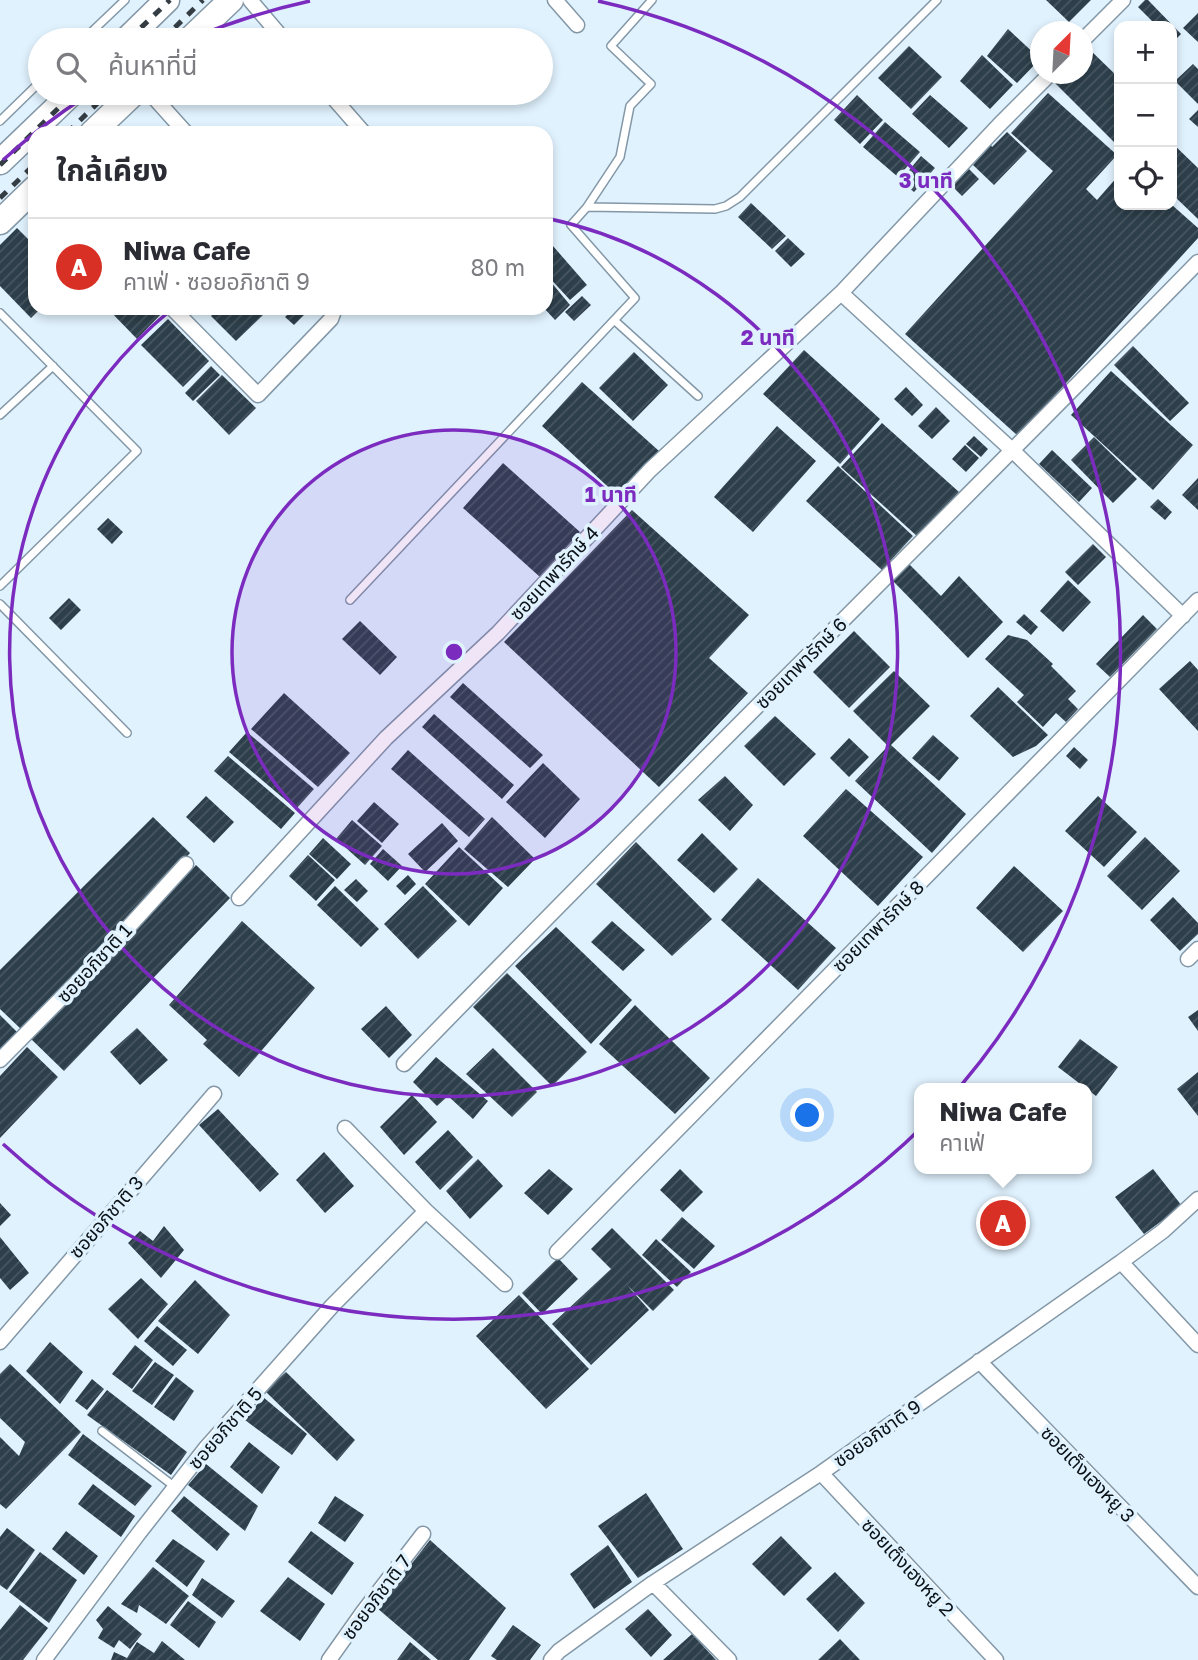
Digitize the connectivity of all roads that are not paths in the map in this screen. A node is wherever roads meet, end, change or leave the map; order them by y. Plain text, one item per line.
1 (125, 0) edge
2 (167, 0) edge
3 (231, 0) edge
4 (250, 0) edge
5 (555, 0) edge
6 (652, 0) edge
7 (937, 0) edge
8 (1123, 0) edge
9 (577, 25) dead end
10 (96, 28) edge
11 (138, 28) edge
12 (202, 28) edge
13 (274, 28) edge
14 (1093, 31) edge
15 (1040, 84) edge
16 (28, 94) edge
17 (59, 105) edge
18 (121, 105) edge
19 (161, 105) edge
20 (340, 105) edge
21 (0, 121) edge
22 (38, 126) edge
23 (99, 126) edge
24 (180, 126) edge
25 (358, 126) edge
26 (28, 135) edge
27 (0, 162) edge
28 (28, 195) edge
29 (587, 207) junction
30 (0, 222) edge
31 (1198, 262) edge
32 (841, 293) junction
33 (0, 313) edge
34 (179, 315) edge
35 (332, 315) edge
36 (614, 320) junction
37 (53, 366) junction
38 (698, 396) dead end
39 (0, 415) edge
40 (1013, 451) junction
41 (0, 586) edge
42 (350, 600) dead end
43 (1198, 600) edge
44 (0, 604) edge
45 (1183, 616) junction
46 (127, 733) dead end
47 (186, 864) dead end
48 (239, 898) dead end
49 (0, 1060) edge
50 (404, 1064) dead end
51 (214, 1094) dead end
52 (345, 1128) dead end
53 (1198, 1199) edge
54 (426, 1211) junction
55 (557, 1252) dead end
56 (1121, 1262) junction
57 (505, 1284) dead end
58 (0, 1342) edge
59 (1198, 1345) edge
60 (979, 1361) junction
61 (102, 1431) dead end
62 (821, 1473) junction
63 (176, 1486) junction
64 (423, 1534) dead end
65 (653, 1583) junction
66 (1198, 1587) edge
67 (44, 1660) edge
68 (329, 1660) edge
69 (551, 1660) edge
70 (729, 1660) edge
71 (996, 1660) edge

1 - 10 lane
2 - 11 highway
3 - 12 highway
4 - 13 street
5 - 9 street
6 - 29 lane
7 - 29 lane
8 - 14 street
15 - 32 street, ซอยเทพารักษ์ 4
16 - 21 lane
17 - 22 highway
18 - 23 highway
19 - 24 street
20 - 25 street
26 - 27 highway
28 - 30 highway
29 - 36 lane
31 - 40 street, ซอยเทพารักษ์ 6
32 - 40 street
32 - 48 street, ซอยเทพารักษ์ 4
33 - 37 lane
34 - 35 street
36 - 38 lane
36 - 42 lane
37 - 39 lane
37 - 41 lane
40 - 45 street
40 - 50 street, ซอยเทพารักษ์ 6
43 - 45 street, ซอยเทพารักษ์ 8
44 - 46 lane
45 - 55 street, ซอยเทพารักษ์ 8
47 - 49 street, ซอยอภิชาติ 1
51 - 58 street, ซอยอภิชาติ 3
52 - 54 street
53 - 56 street, ซอยอภิชาติ 9
54 - 57 street
54 - 63 street, ซอยอภิชาติ 5
56 - 59 street
56 - 60 street, ซอยอภิชาติ 9
60 - 62 street, ซอยอภิชาติ 9
60 - 66 street, ซอยเต็งเฮงหยู 3
61 - 63 lane
62 - 65 street, ซอยอภิชาติ 9
62 - 71 street, ซอยเต็งเฮงหยู 2
63 - 67 street, ซอยอภิชาติ 5
64 - 68 street, ซอยอภิชาติ 7
65 - 69 street, ซอยอภิชาติ 9
65 - 70 street

